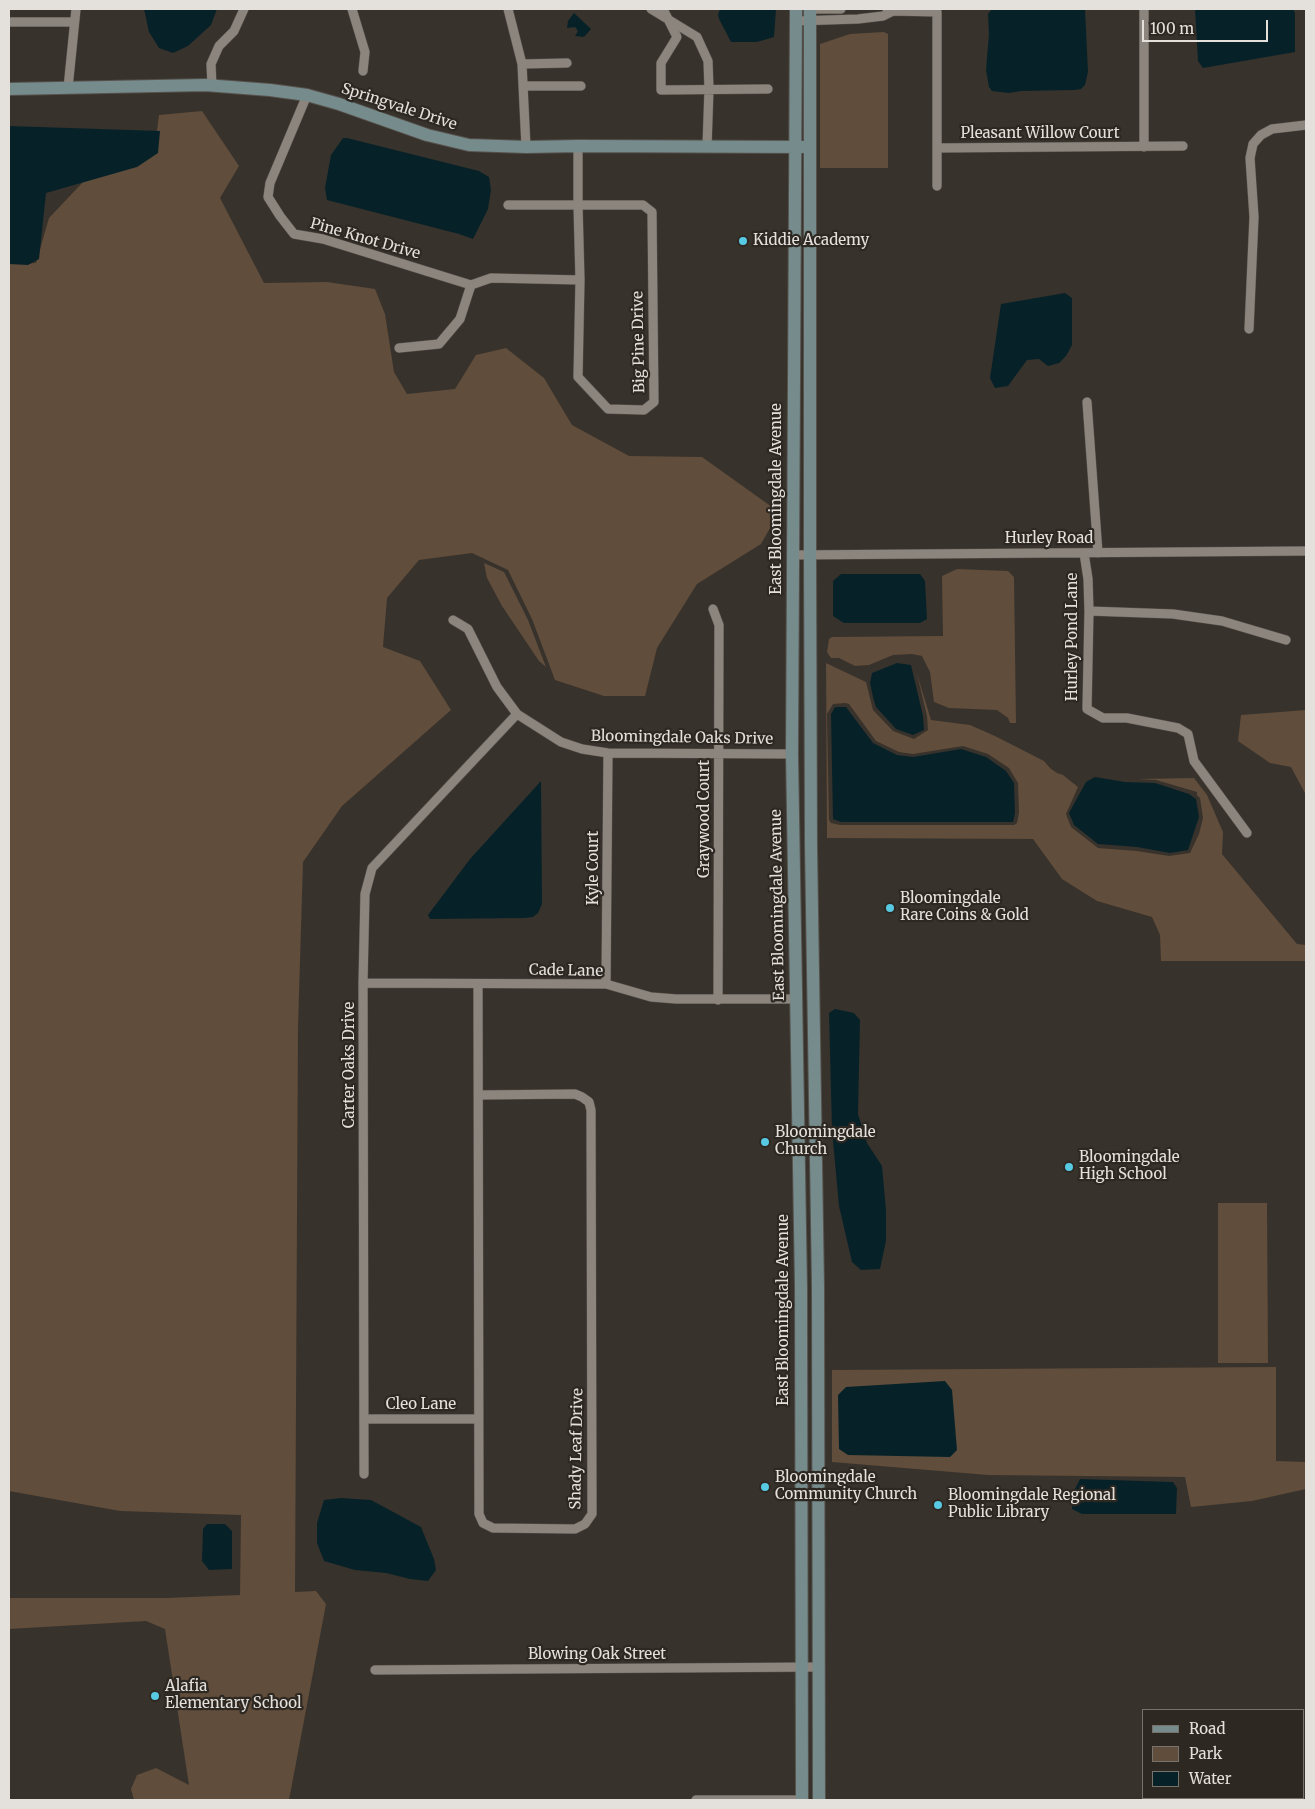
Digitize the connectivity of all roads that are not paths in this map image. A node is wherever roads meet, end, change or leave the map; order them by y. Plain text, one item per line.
1 (76, 9) edge
2 (244, 9) edge
3 (352, 9) edge
4 (508, 9) edge
5 (651, 9) edge
6 (663, 9) edge
7 (841, 9) edge
8 (1144, 9) edge
9 (890, 10) edge
10 (810, 13) edge
11 (796, 15) edge
12 (668, 20) junction
13 (9, 22) edge
14 (74, 22) junction
15 (567, 63) dead end
16 (522, 64) junction
17 (363, 71) dead end
18 (212, 86) junction
19 (523, 86) junction
20 (581, 86) dead end
21 (9, 88) edge
22 (68, 88) junction
23 (709, 89) junction
24 (768, 89) dead end
25 (307, 95) junction
26 (1306, 125) edge
27 (578, 146) junction
28 (1183, 146) dead end
29 (526, 147) junction
30 (707, 147) junction
31 (796, 147) junction
32 (810, 147) junction
33 (1144, 147) junction
34 (937, 148) junction
35 (937, 186) dead end
36 (508, 205) dead end
37 (578, 205) junction
38 (580, 280) junction
39 (471, 284) junction
40 (1249, 329) dead end
41 (399, 348) dead end
42 (1087, 402) dead end
43 (1306, 551) edge
44 (1084, 553) junction
45 (1098, 553) junction
46 (810, 555) junction
47 (792, 556) junction
48 (713, 609) dead end
49 (1089, 611) junction
50 (453, 620) dead end
51 (1286, 640) dead end
52 (517, 714) junction
53 (608, 753) junction
54 (719, 754) junction
55 (792, 754) junction
56 (1247, 832) dead end
57 (793, 838) junction
58 (811, 846) junction
59 (363, 983) junction
60 (478, 984) junction
61 (606, 984) junction
62 (814, 998) junction
63 (796, 999) junction
64 (718, 1000) junction
65 (479, 1095) junction
66 (801, 1287) junction
67 (818, 1287) junction
68 (364, 1419) junction
69 (478, 1419) junction
70 (364, 1474) dead end
71 (819, 1667) junction
72 (802, 1668) junction
73 (375, 1670) dead end
74 (696, 1800) edge
75 (802, 1800) edge
76 (819, 1800) edge

1 - 14 street
2 - 18 street
3 - 17 street
4 - 16 street
5 - 12 street
6 - 12 street
7 - 10 street
8 - 33 street
9 - 10 street
9 - 34 street
10 - 11 street
10 - 32 main road
11 - 31 main road, East Bloomingdale Avenue
12 - 23 street
12 - 23 street
13 - 14 street
14 - 22 street
15 - 16 street
16 - 19 street
18 - 22 main road, Springvale Drive
18 - 25 main road, Springvale Drive
19 - 20 street
19 - 29 street
21 - 22 main road, Springvale Drive
23 - 24 street
23 - 30 street
25 - 29 main road, Springvale Drive
25 - 39 street, Pine Knot Drive
26 - 40 street
27 - 29 main road, Springvale Drive
27 - 30 main road, Springvale Drive
27 - 37 street, Big Pine Drive
28 - 33 street, Pleasant Willow Court
30 - 31 main road, Springvale Drive
31 - 32 main road, Springvale Drive
31 - 47 main road, East Bloomingdale Avenue
32 - 46 main road
33 - 34 street, Pleasant Willow Court
34 - 35 street
36 - 37 street, Big Pine Drive
37 - 38 street, Big Pine Drive
37 - 38 street, Big Pine Drive
38 - 39 street
39 - 41 street
42 - 45 street
43 - 45 street, Hurley Road
44 - 45 street, Hurley Road
44 - 46 street, Hurley Road
44 - 49 street, Hurley Pond Lane
46 - 47 street, Hurley Road
46 - 58 main road
47 - 55 main road, East Bloomingdale Avenue
48 - 54 street, Graywood Court
49 - 51 street
49 - 56 street, Hurley Pond Lane
50 - 52 street, Bloomingdale Oaks Drive
52 - 53 street, Bloomingdale Oaks Drive
52 - 59 street, Carter Oaks Drive
53 - 54 street, Bloomingdale Oaks Drive
53 - 61 street, Kyle Court
54 - 55 street, Bloomingdale Oaks Drive
54 - 64 street, Graywood Court
55 - 57 main road, East Bloomingdale Avenue
57 - 58 main road
57 - 63 main road, East Bloomingdale Avenue
58 - 62 main road
59 - 60 street, Cade Lane
59 - 68 street, Carter Oaks Drive
60 - 61 street, Cade Lane
60 - 65 street, Shady Leaf Drive
61 - 64 street, Cade Lane
62 - 63 main road
62 - 67 main road
63 - 64 street, Cade Lane
63 - 66 main road, East Bloomingdale Avenue
65 - 69 street, Shady Leaf Drive
65 - 69 street, Shady Leaf Drive
66 - 67 main road
66 - 72 main road, East Bloomingdale Avenue
67 - 71 main road
68 - 69 street, Cleo Lane
68 - 70 street, Carter Oaks Drive
71 - 72 street, Blowing Oak Street
71 - 76 main road
72 - 73 street, Blowing Oak Street
72 - 75 main road, East Bloomingdale Avenue
74 - 75 street

